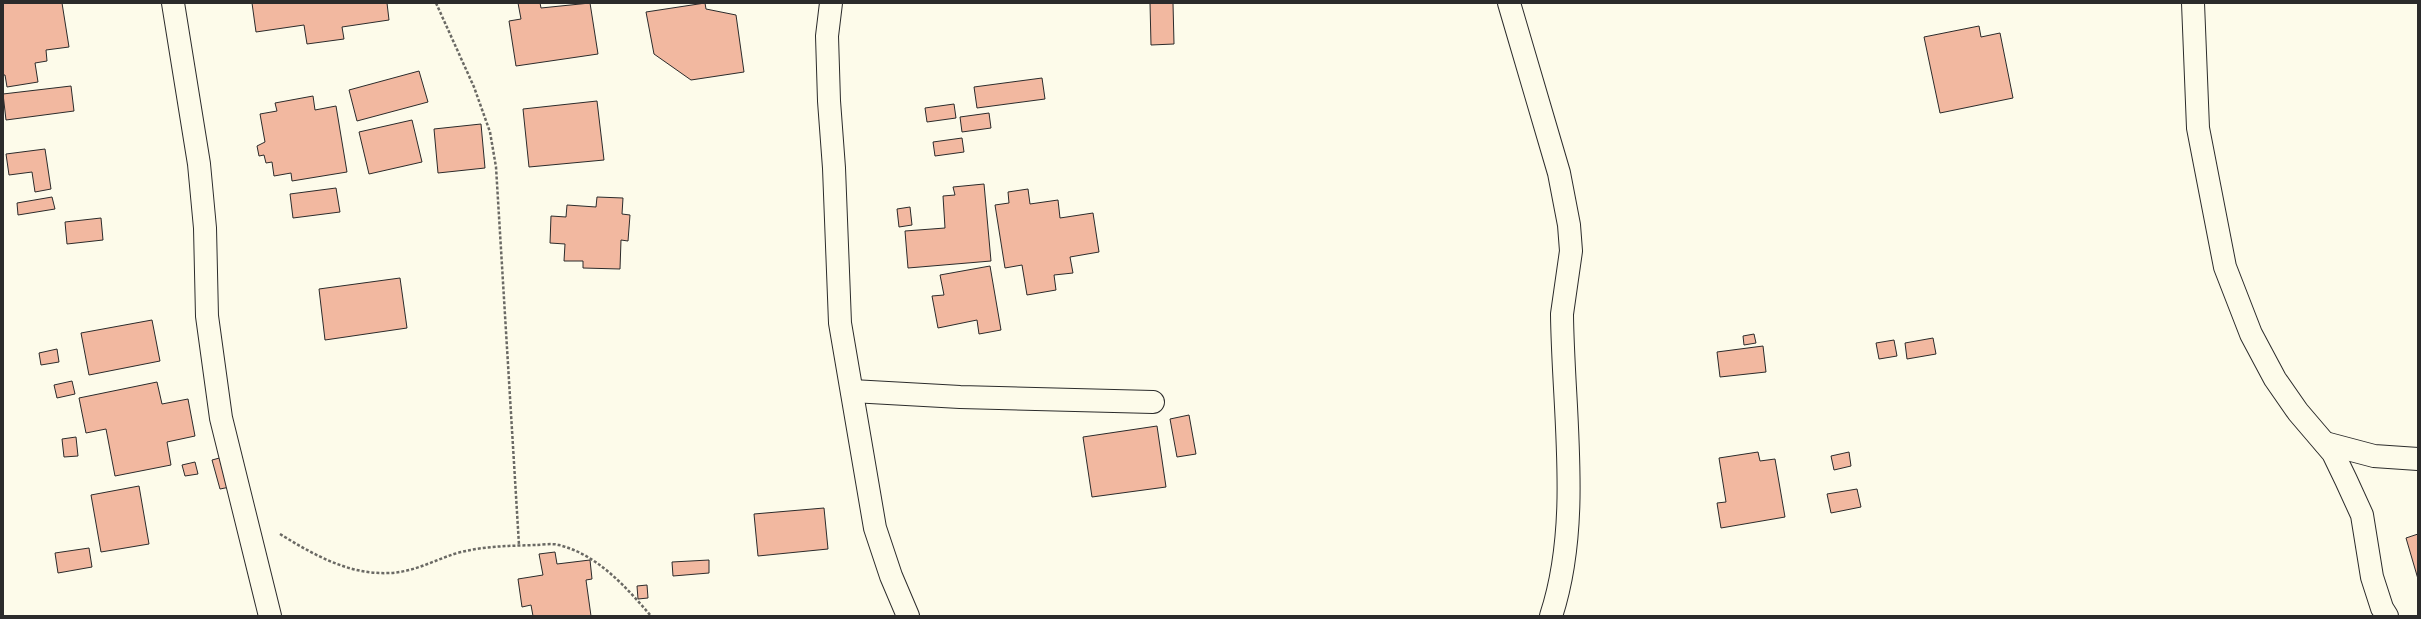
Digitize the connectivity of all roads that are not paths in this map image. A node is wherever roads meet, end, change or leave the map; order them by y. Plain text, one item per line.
1 (173, 3) edge
2 (831, 3) edge
3 (1509, 3) edge
4 (2192, 3) edge
5 (852, 391) junction
6 (1153, 402) dead end
7 (2325, 443) junction
8 (2418, 459) edge
9 (270, 616) edge
10 (908, 616) edge
11 (1551, 616) edge
12 (2387, 616) edge

1 - 9 street
2 - 5 street
3 - 11 street
4 - 7 street
5 - 6 street
5 - 10 street
7 - 8 street
7 - 12 street

